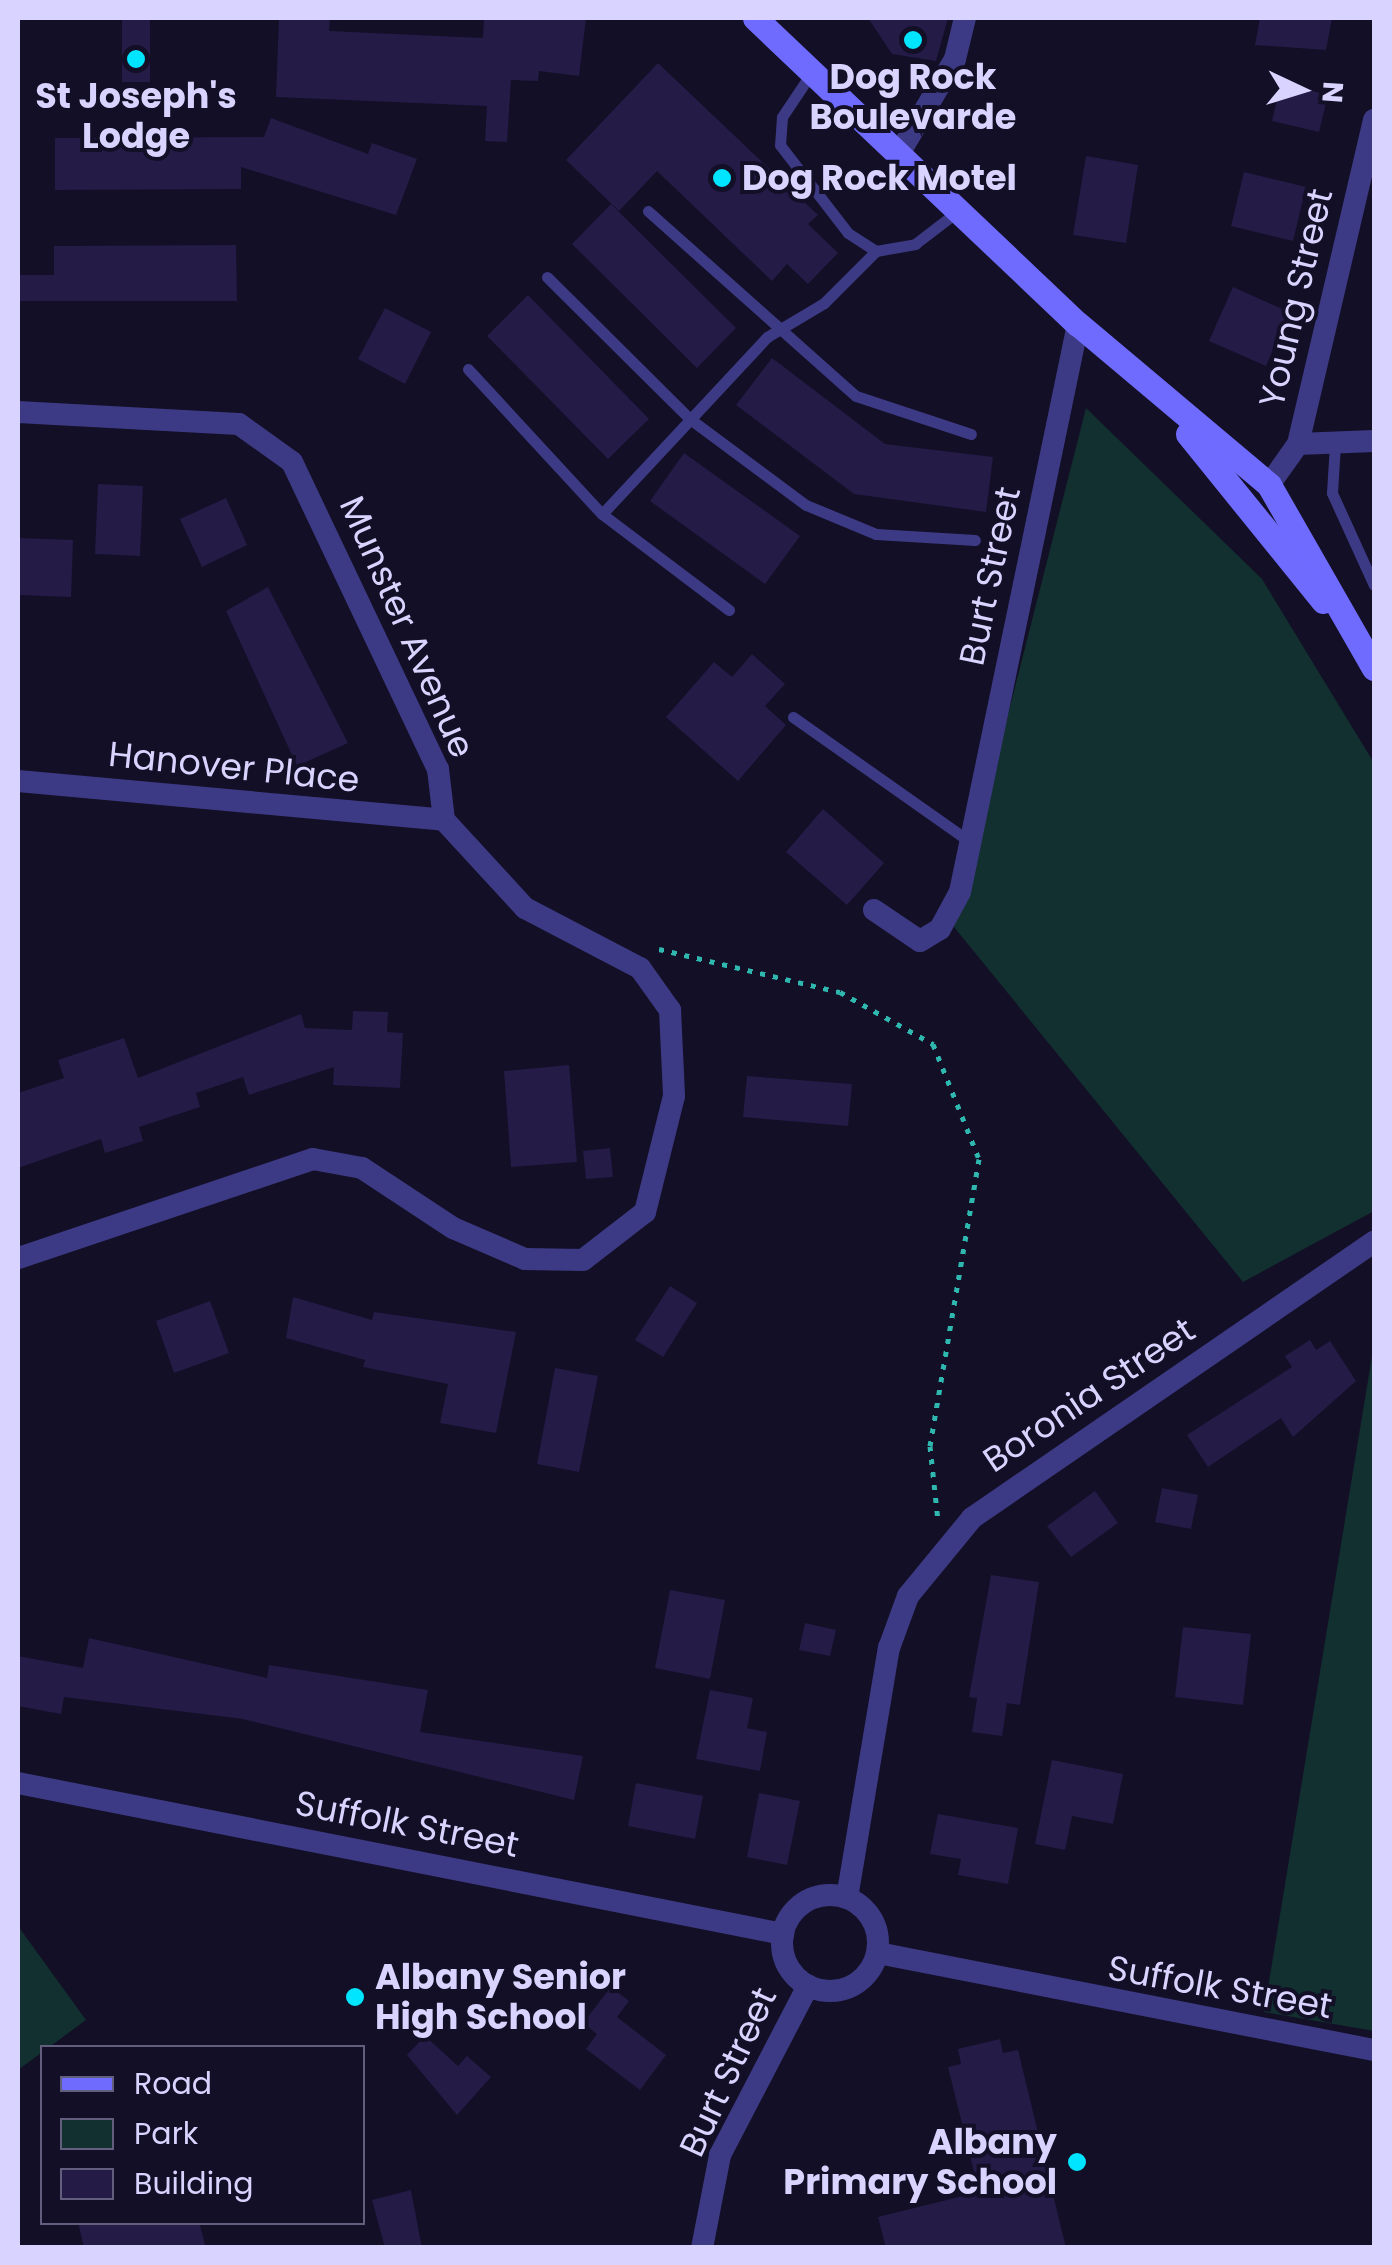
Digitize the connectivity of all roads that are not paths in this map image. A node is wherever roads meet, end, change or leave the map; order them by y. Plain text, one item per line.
1 (755, 18) edge
2 (965, 18) edge
3 (813, 71) junction
4 (1374, 120) edge
5 (900, 152) junction
6 (648, 211) dead end
7 (958, 211) junction
8 (876, 251) junction
9 (547, 277) dead end
10 (1078, 324) junction
11 (784, 328) junction
12 (468, 369) dead end
13 (1160, 398) junction
14 (18, 412) edge
15 (690, 419) junction
16 (972, 434) dead end
17 (1374, 440) edge
18 (1298, 444) junction
19 (1335, 444) junction
20 (1269, 485) junction
21 (602, 514) junction
22 (975, 540) dead end
23 (1374, 585) edge
24 (729, 610) dead end
25 (1371, 661) edge
26 (793, 717) dead end
27 (18, 781) edge
28 (444, 820) junction
29 (970, 842) junction
30 (874, 910) dead end
31 (1374, 1242) edge
32 (18, 1258) edge
33 (18, 1784) edge
34 (847, 1898) junction
35 (783, 1934) junction
36 (878, 1953) junction
37 (808, 1986) junction
38 (1374, 2050) edge
39 (702, 2248) edge

1 - 3 main road
2 - 5 street
3 - 5 main road
3 - 8 lane
4 - 18 street, Young Street
5 - 7 main road
6 - 11 lane
7 - 8 lane
7 - 10 main road
8 - 11 lane
9 - 15 lane
10 - 13 main road
10 - 29 street, Burt Street
11 - 15 lane
11 - 16 lane
12 - 21 lane
13 - 20 main road
13 - 25 main road
14 - 28 street, Munster Avenue
15 - 21 lane
15 - 22 lane
17 - 19 street
18 - 19 street
18 - 20 street, Young Street
19 - 23 lane
20 - 25 main road
21 - 24 lane
26 - 29 lane
27 - 28 street, Hanover Place
28 - 32 street
29 - 30 street, Burt Street
31 - 34 street, Boronia Street
33 - 35 street, Suffolk Street
34 - 35 street
34 - 36 street
35 - 37 street
36 - 37 street
36 - 38 street, Suffolk Street
37 - 39 street, Burt Street

